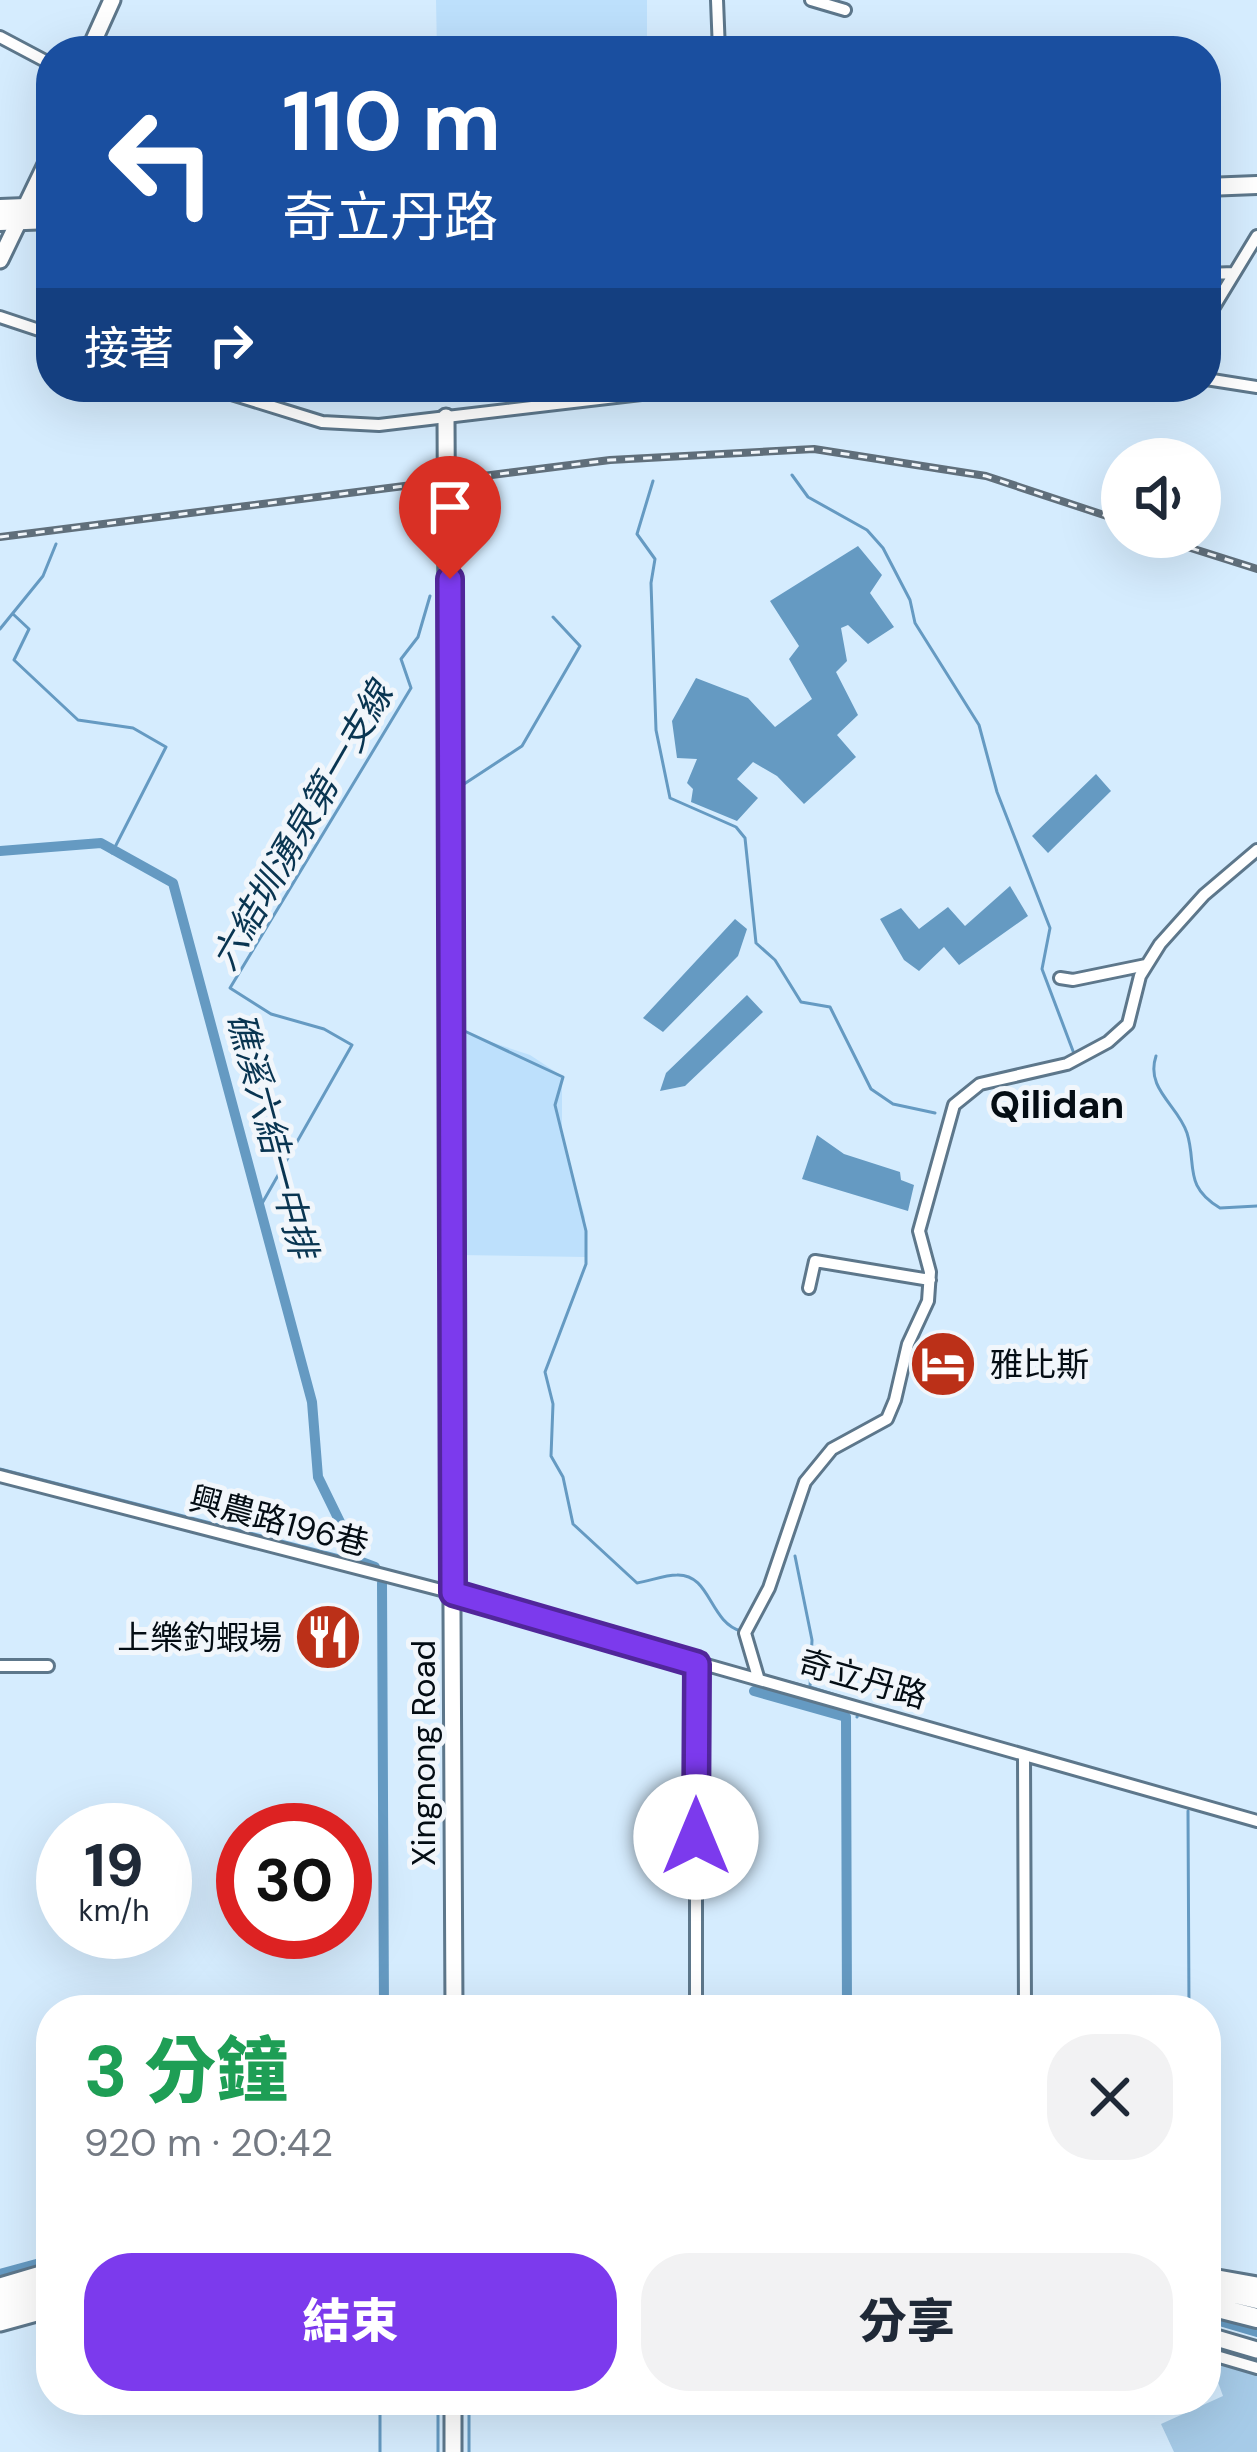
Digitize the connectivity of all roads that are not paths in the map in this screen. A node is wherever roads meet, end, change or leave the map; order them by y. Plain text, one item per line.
1 (112, 0) edge
2 (717, 0) edge
3 (811, 0) edge
4 (845, 10) dead end
5 (96, 36) edge
6 (718, 36) edge
7 (0, 37) edge
8 (36, 56) edge
9 (1221, 178) edge
10 (1257, 181) edge
11 (1221, 185) edge
12 (36, 187) edge
13 (0, 208) edge
14 (36, 210) edge
15 (24, 214) junction
16 (36, 217) edge
17 (0, 221) edge
18 (1257, 236) edge
19 (0, 260) edge
20 (1221, 273) edge
21 (1234, 273) junction
22 (1221, 295) edge
23 (0, 317) edge
24 (36, 329) edge
25 (1221, 382) edge
26 (1257, 387) edge
27 (265, 402) edge
28 (565, 402) edge
29 (446, 417) junction
30 (1257, 850) edge
31 (1145, 965) junction
32 (1060, 978) dead end
33 (930, 1280) junction
34 (808, 1288) dead end
35 (0, 1476) edge
36 (453, 1593) junction
37 (697, 1664) junction
38 (0, 1666) edge
39 (48, 1666) dead end
40 (758, 1677) junction
41 (1024, 1755) junction
42 (1257, 1821) edge
43 (454, 1995) edge
44 (696, 1995) edge
45 (1025, 1995) edge
46 (36, 2275) edge
47 (1221, 2279) edge
48 (0, 2285) edge
49 (1257, 2285) edge
50 (36, 2286) edge
51 (1221, 2291) edge
52 (0, 2296) edge
53 (1257, 2300) edge
54 (36, 2301) edge
55 (1221, 2309) edge
56 (0, 2311) edge
57 (36, 2313) edge
58 (1257, 2318) edge
59 (0, 2323) edge
60 (1221, 2339) edge
61 (1257, 2350) edge
62 (1221, 2357) edge
63 (1257, 2368) edge
64 (453, 2415) edge
65 (453, 2452) edge

1 - 5 street
2 - 6 street
3 - 4 street
7 - 8 street
9 - 10 main road
10 - 11 main road
12 - 15 street
13 - 15 main road
14 - 15 main road
15 - 16 main road
15 - 17 main road
15 - 19 street
18 - 21 street
20 - 21 street
21 - 22 street
23 - 24 street
25 - 26 street
27 - 29 street
28 - 29 street
29 - 36 street, Xingnong Road
30 - 31 street
31 - 32 street
31 - 33 street
33 - 34 street
33 - 40 street
35 - 36 street, 興農路196巷
36 - 37 street, 奇立丹路
36 - 43 street, Xingnong Road
37 - 40 street, 奇立丹路
37 - 44 street
38 - 39 street
40 - 41 street, 奇立丹路
41 - 42 street, 奇立丹路
41 - 45 street
46 - 48 street
47 - 49 street
50 - 52 highway
51 - 53 highway
54 - 56 highway
55 - 58 highway
57 - 59 street
60 - 61 street
62 - 63 street
64 - 65 street

